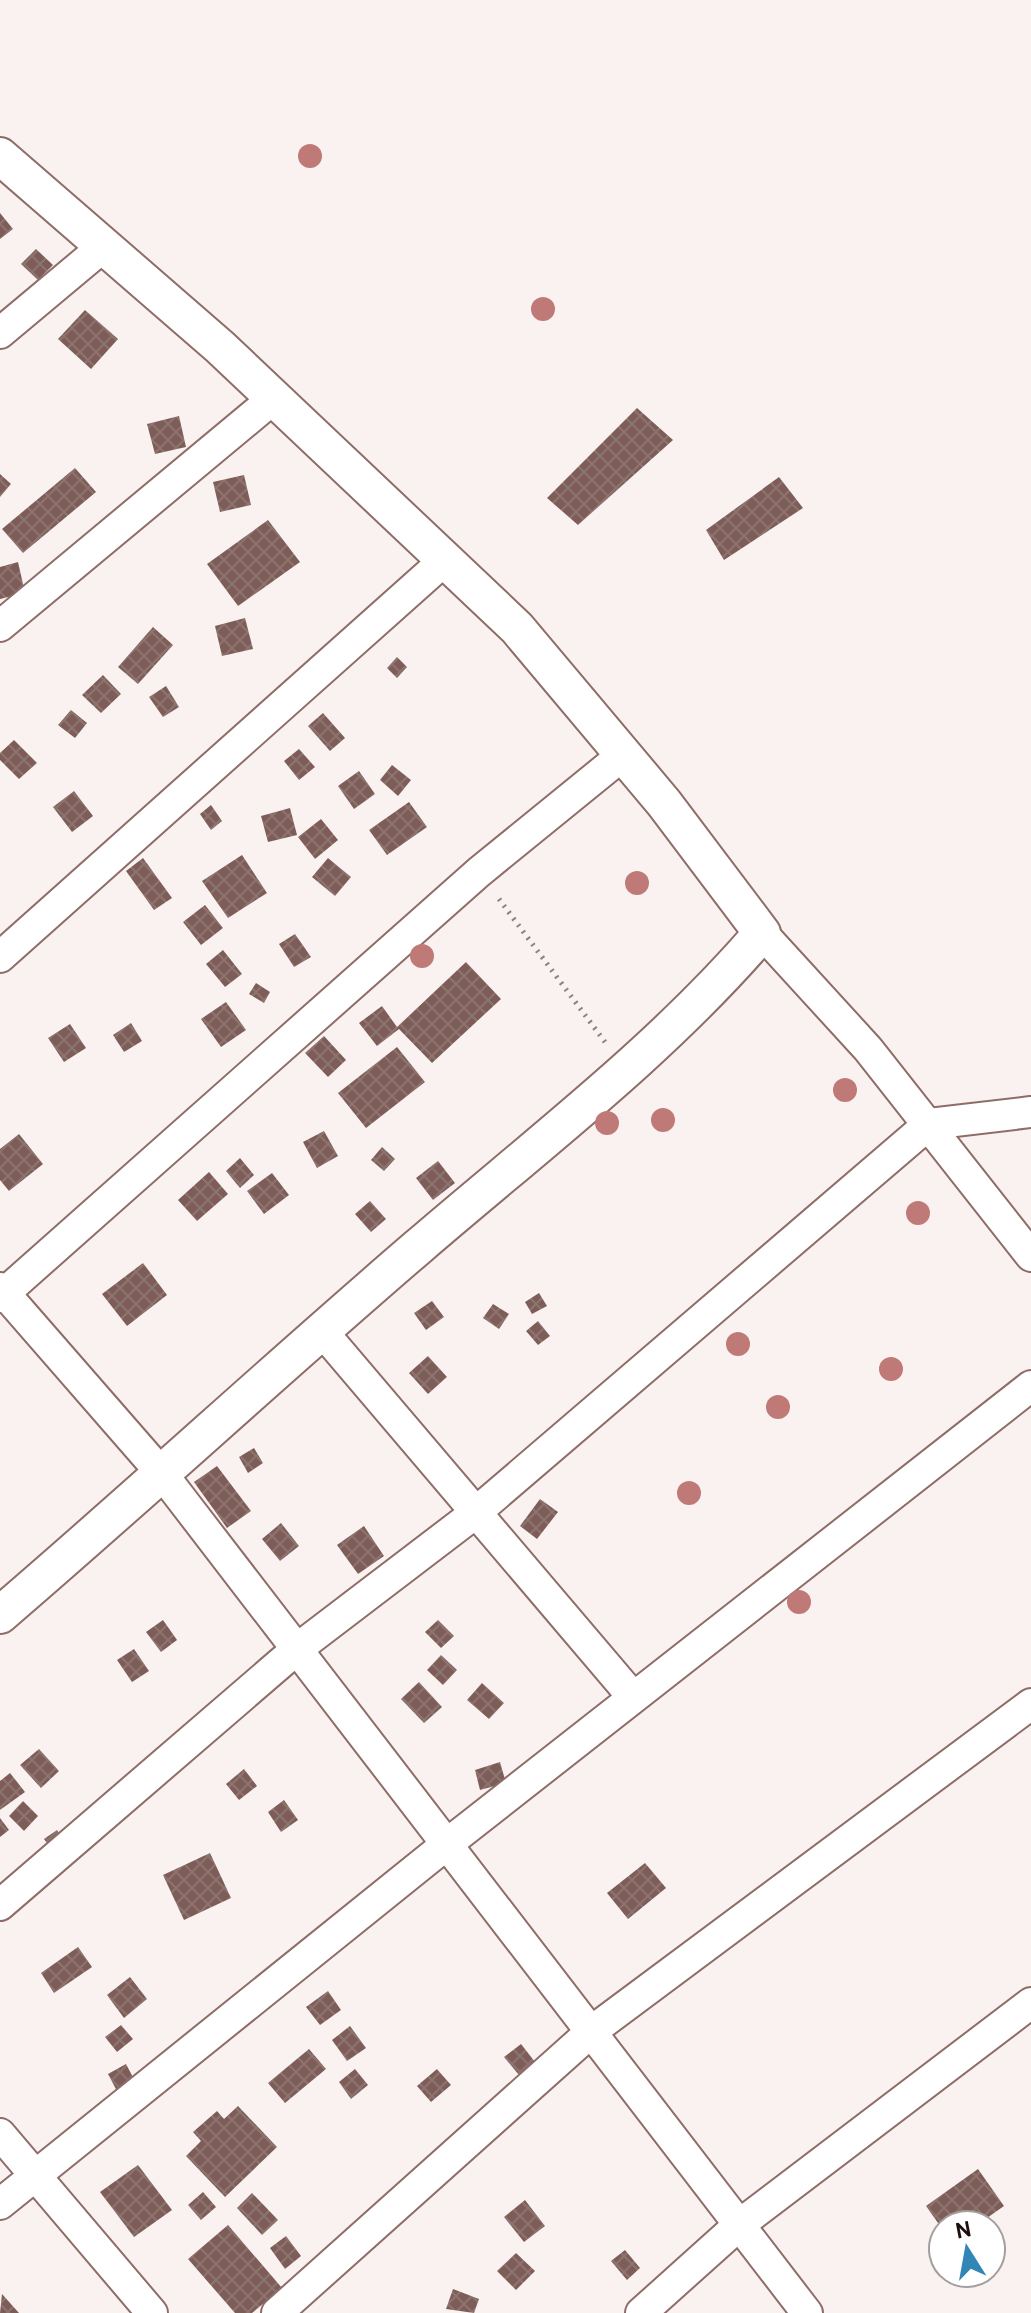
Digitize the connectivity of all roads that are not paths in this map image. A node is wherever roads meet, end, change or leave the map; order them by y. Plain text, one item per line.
1 (0, 156) edge
2 (104, 246) junction
3 (0, 333) edge
4 (274, 398) junction
5 (446, 559) junction
6 (0, 626) edge
7 (624, 754) junction
8 (762, 933) junction
9 (0, 957) edge
10 (1031, 1112) edge
11 (929, 1124) junction
12 (1031, 1256) edge
13 (1, 1293) edge
14 (321, 1330) junction
15 (1031, 1386) edge
16 (163, 1475) junction
17 (474, 1514) junction
18 (0, 1615) edge
19 (297, 1649) junction
20 (633, 1697) junction
21 (1031, 1704) edge
22 (447, 1844) junction
23 (0, 1905) edge
24 (1031, 2003) edge
25 (592, 2031) junction
26 (0, 2134) edge
27 (34, 2173) junction
28 (0, 2204) edge
29 (739, 2225) junction
30 (152, 2313) edge
31 (277, 2313) edge
32 (641, 2313) edge
33 (807, 2313) edge

1 - 2 street
2 - 3 street
2 - 4 street
4 - 5 street
4 - 6 street
5 - 7 street
5 - 9 street
7 - 8 street
7 - 13 street
8 - 11 street
8 - 14 street
10 - 11 street
11 - 12 street
11 - 17 street
13 - 16 street
14 - 16 street
14 - 17 street
15 - 20 street
16 - 18 street
16 - 19 street
17 - 19 street
17 - 20 street
19 - 22 street
19 - 23 street
20 - 22 street
21 - 25 street
22 - 25 street
22 - 27 street
24 - 29 street
25 - 29 street
25 - 31 street
26 - 27 street
27 - 28 street
27 - 30 street
29 - 32 street
29 - 33 street

